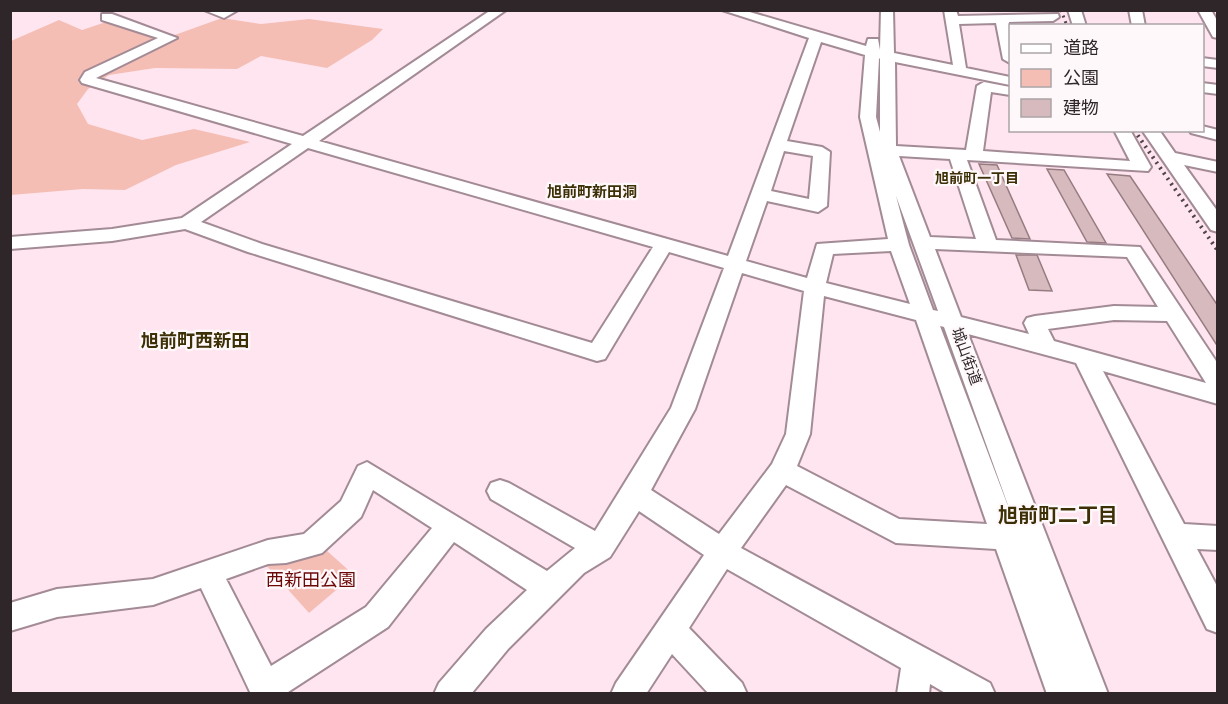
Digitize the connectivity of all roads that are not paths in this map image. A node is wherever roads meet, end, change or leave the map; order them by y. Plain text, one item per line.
1 (210, 10) edge
2 (232, 10) edge
3 (500, 10) edge
4 (728, 10) edge
5 (786, 10) edge
6 (875, 10) edge
7 (887, 10) edge
8 (1204, 10) edge
9 (951, 15) edge
10 (106, 17) dead end
11 (1054, 18) edge
12 (1002, 20) junction
13 (782, 25) junction
14 (1218, 34) edge
15 (817, 35) junction
16 (1009, 50) edge
17 (880, 54) junction
18 (938, 66) junction
19 (960, 66) junction
20 (1009, 78) edge
21 (1009, 79) edge
22 (1009, 91) edge
23 (1123, 132) edge
24 (1151, 132) edge
25 (305, 143) junction
26 (778, 145) junction
27 (888, 150) junction
28 (965, 154) junction
29 (1168, 157) junction
30 (1218, 167) edge
31 (760, 194) junction
32 (187, 223) junction
33 (1218, 226) edge
34 (10, 243) edge
35 (665, 243) junction
36 (987, 243) junction
37 (910, 244) junction
38 (736, 264) junction
39 (815, 287) junction
40 (922, 314) junction
41 (1174, 314) junction
42 (955, 323) junction
43 (1045, 346) junction
44 (1085, 358) junction
45 (1218, 383) edge
46 (1218, 395) edge
47 (782, 470) junction
48 (500, 491) dead end
49 (635, 494) junction
50 (451, 525) junction
51 (1174, 535) junction
52 (1006, 537) junction
53 (1218, 538) edge
54 (600, 548) junction
55 (722, 552) junction
56 (207, 572) junction
57 (550, 588) junction
58 (10, 617) edge
59 (1218, 620) edge
60 (670, 630) junction
61 (918, 662) junction
62 (267, 691) edge
63 (450, 693) edge
64 (627, 693) edge
65 (731, 693) edge
66 (914, 693) edge
67 (979, 693) edge
68 (1064, 693) edge
69 (1092, 693) edge

1 - 2 street
3 - 25 street
4 - 13 street
5 - 13 street
6 - 17 street, 城山街道
7 - 17 street, 城山街道
8 - 14 street
9 - 12 street
9 - 19 street
10 - 25 street
11 - 12 street
12 - 16 street
13 - 15 street
15 - 17 street
15 - 26 street
17 - 18 street
17 - 27 street, 城山街道
17 - 37 street, 城山街道
18 - 19 street
18 - 21 street
19 - 20 street
22 - 28 street
23 - 28 street
24 - 29 street
25 - 32 street
25 - 35 street
26 - 31 street
26 - 31 street
27 - 28 street
27 - 37 street, 城山街道
28 - 36 street
29 - 30 street
29 - 33 street
31 - 38 street
32 - 34 street
32 - 35 street
35 - 38 street
36 - 37 street
36 - 41 street
37 - 39 street
37 - 40 street, 城山街道
37 - 42 street, 城山街道
38 - 39 street
38 - 49 street
39 - 40 street
39 - 47 street
40 - 42 street
40 - 52 street, 城山街道
41 - 43 street
41 - 45 street
42 - 43 street
42 - 69 street, 城山街道
43 - 44 street
44 - 46 street
44 - 51 street
47 - 52 street
47 - 55 street
48 - 54 street
49 - 54 street
49 - 55 street
50 - 56 street
50 - 57 street
50 - 62 street
51 - 53 street
51 - 59 street
52 - 68 street, 城山街道
54 - 57 street
55 - 60 street
55 - 61 street
56 - 58 street
56 - 62 street
57 - 63 street
60 - 64 street
60 - 65 street
61 - 66 street
61 - 67 street

